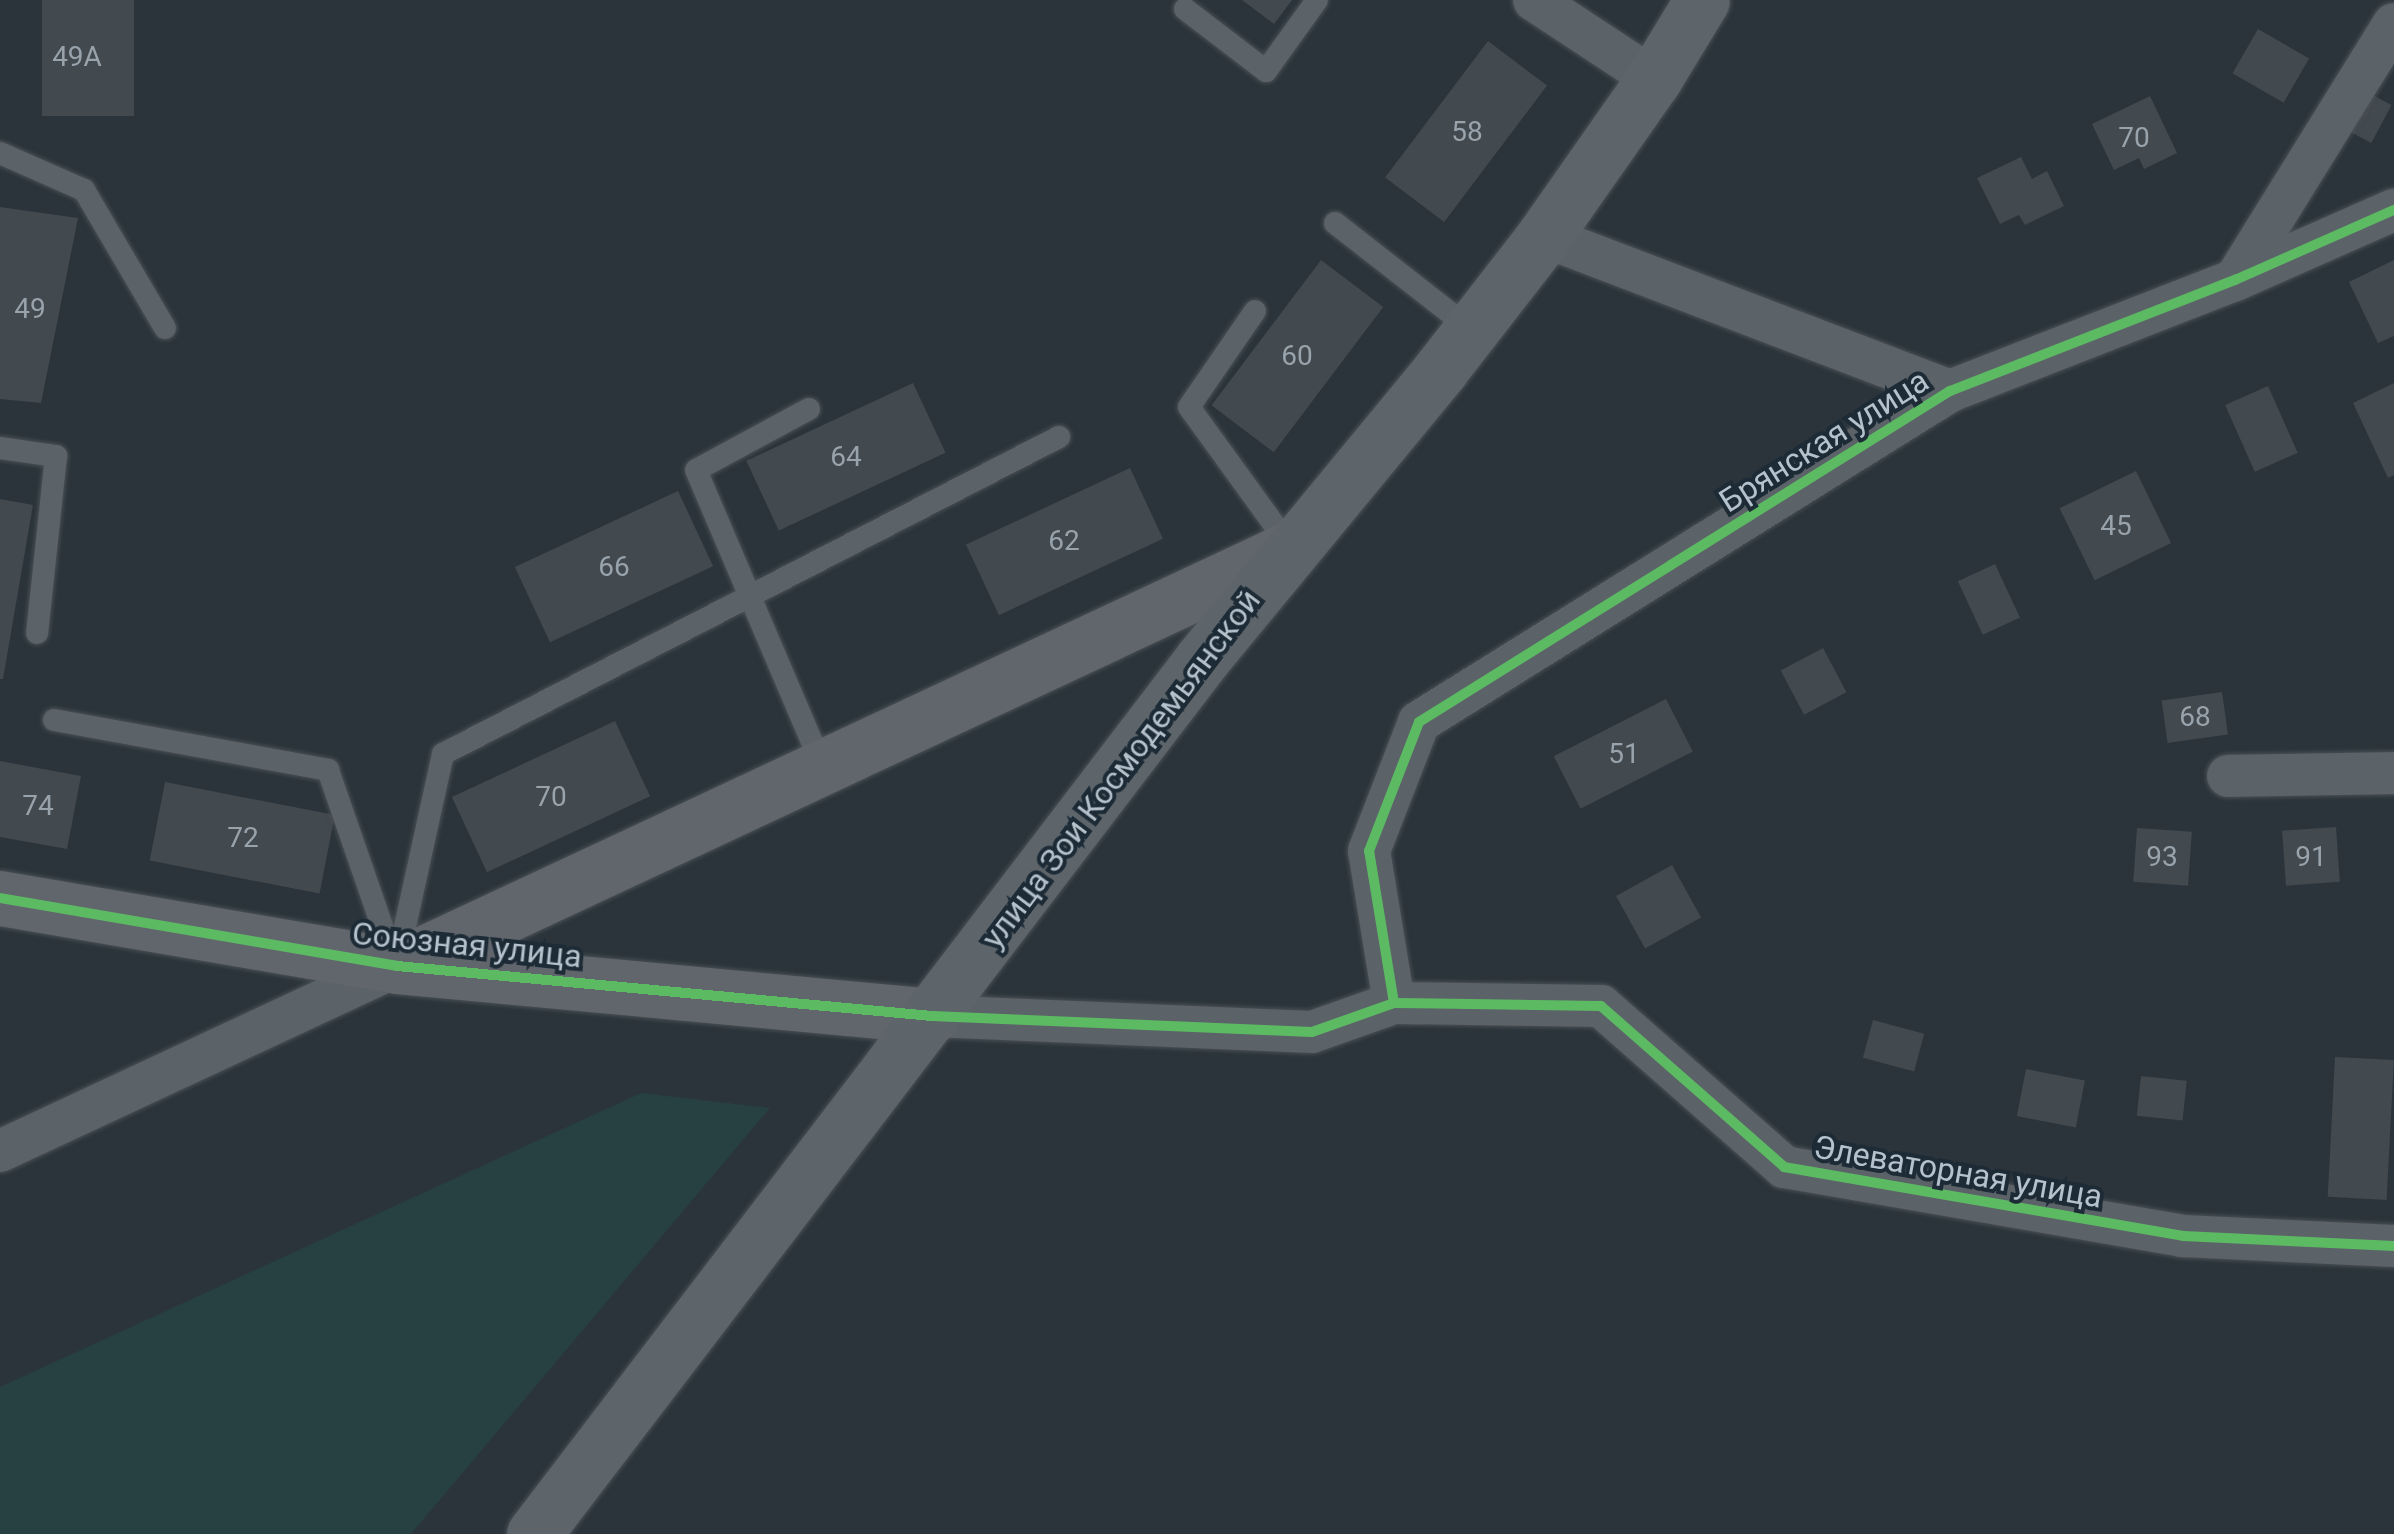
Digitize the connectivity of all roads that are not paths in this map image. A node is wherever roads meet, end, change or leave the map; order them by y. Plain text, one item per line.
1 (1316, 0) edge
2 (1534, 0) edge
3 (1702, 0) edge
4 (1185, 9) dead end
5 (2394, 24) edge
6 (1654, 79) junction
7 (0, 152) edge
8 (2394, 210) edge
9 (1335, 223) dead end
10 (1544, 236) junction
11 (2235, 280) junction
12 (1256, 310) dead end
13 (165, 328) dead end
14 (1472, 330) junction
15 (1950, 392) junction
16 (809, 409) dead end
17 (1059, 438) dead end
18 (0, 448) edge
19 (1292, 548) junction
20 (750, 596) junction
21 (37, 633) dead end
22 (54, 720) dead end
23 (823, 768) junction
24 (2394, 773) edge
25 (2228, 776) dead end
26 (0, 898) edge
27 (396, 966) junction
28 (1394, 1003) junction
29 (932, 1016) junction
30 (0, 1151) edge
31 (2394, 1246) edge
32 (534, 1534) edge

1 - 4 lane
2 - 6 street
3 - 6 main road, улица Зои Космодемьянской
5 - 11 street
6 - 10 main road, улица Зои Космодемьянской
7 - 13 lane
8 - 11 street, Брянская улица
9 - 14 lane
10 - 14 main road, улица Зои Космодемьянской
10 - 15 street
11 - 15 street, Брянская улица
12 - 19 lane
14 - 19 main road, улица Зои Космодемьянской
15 - 28 street, Брянская улица
16 - 20 lane
17 - 20 lane
18 - 21 lane
19 - 23 street
19 - 29 main road, улица Зои Космодемьянской
20 - 23 lane
20 - 27 lane
22 - 27 lane
23 - 27 street
24 - 25 street
26 - 27 street, Союзная улица
27 - 29 street, Союзная улица
27 - 30 street
28 - 29 street
28 - 31 street, Элеваторная улица
29 - 32 main road, улица Зои Космодемьянской

